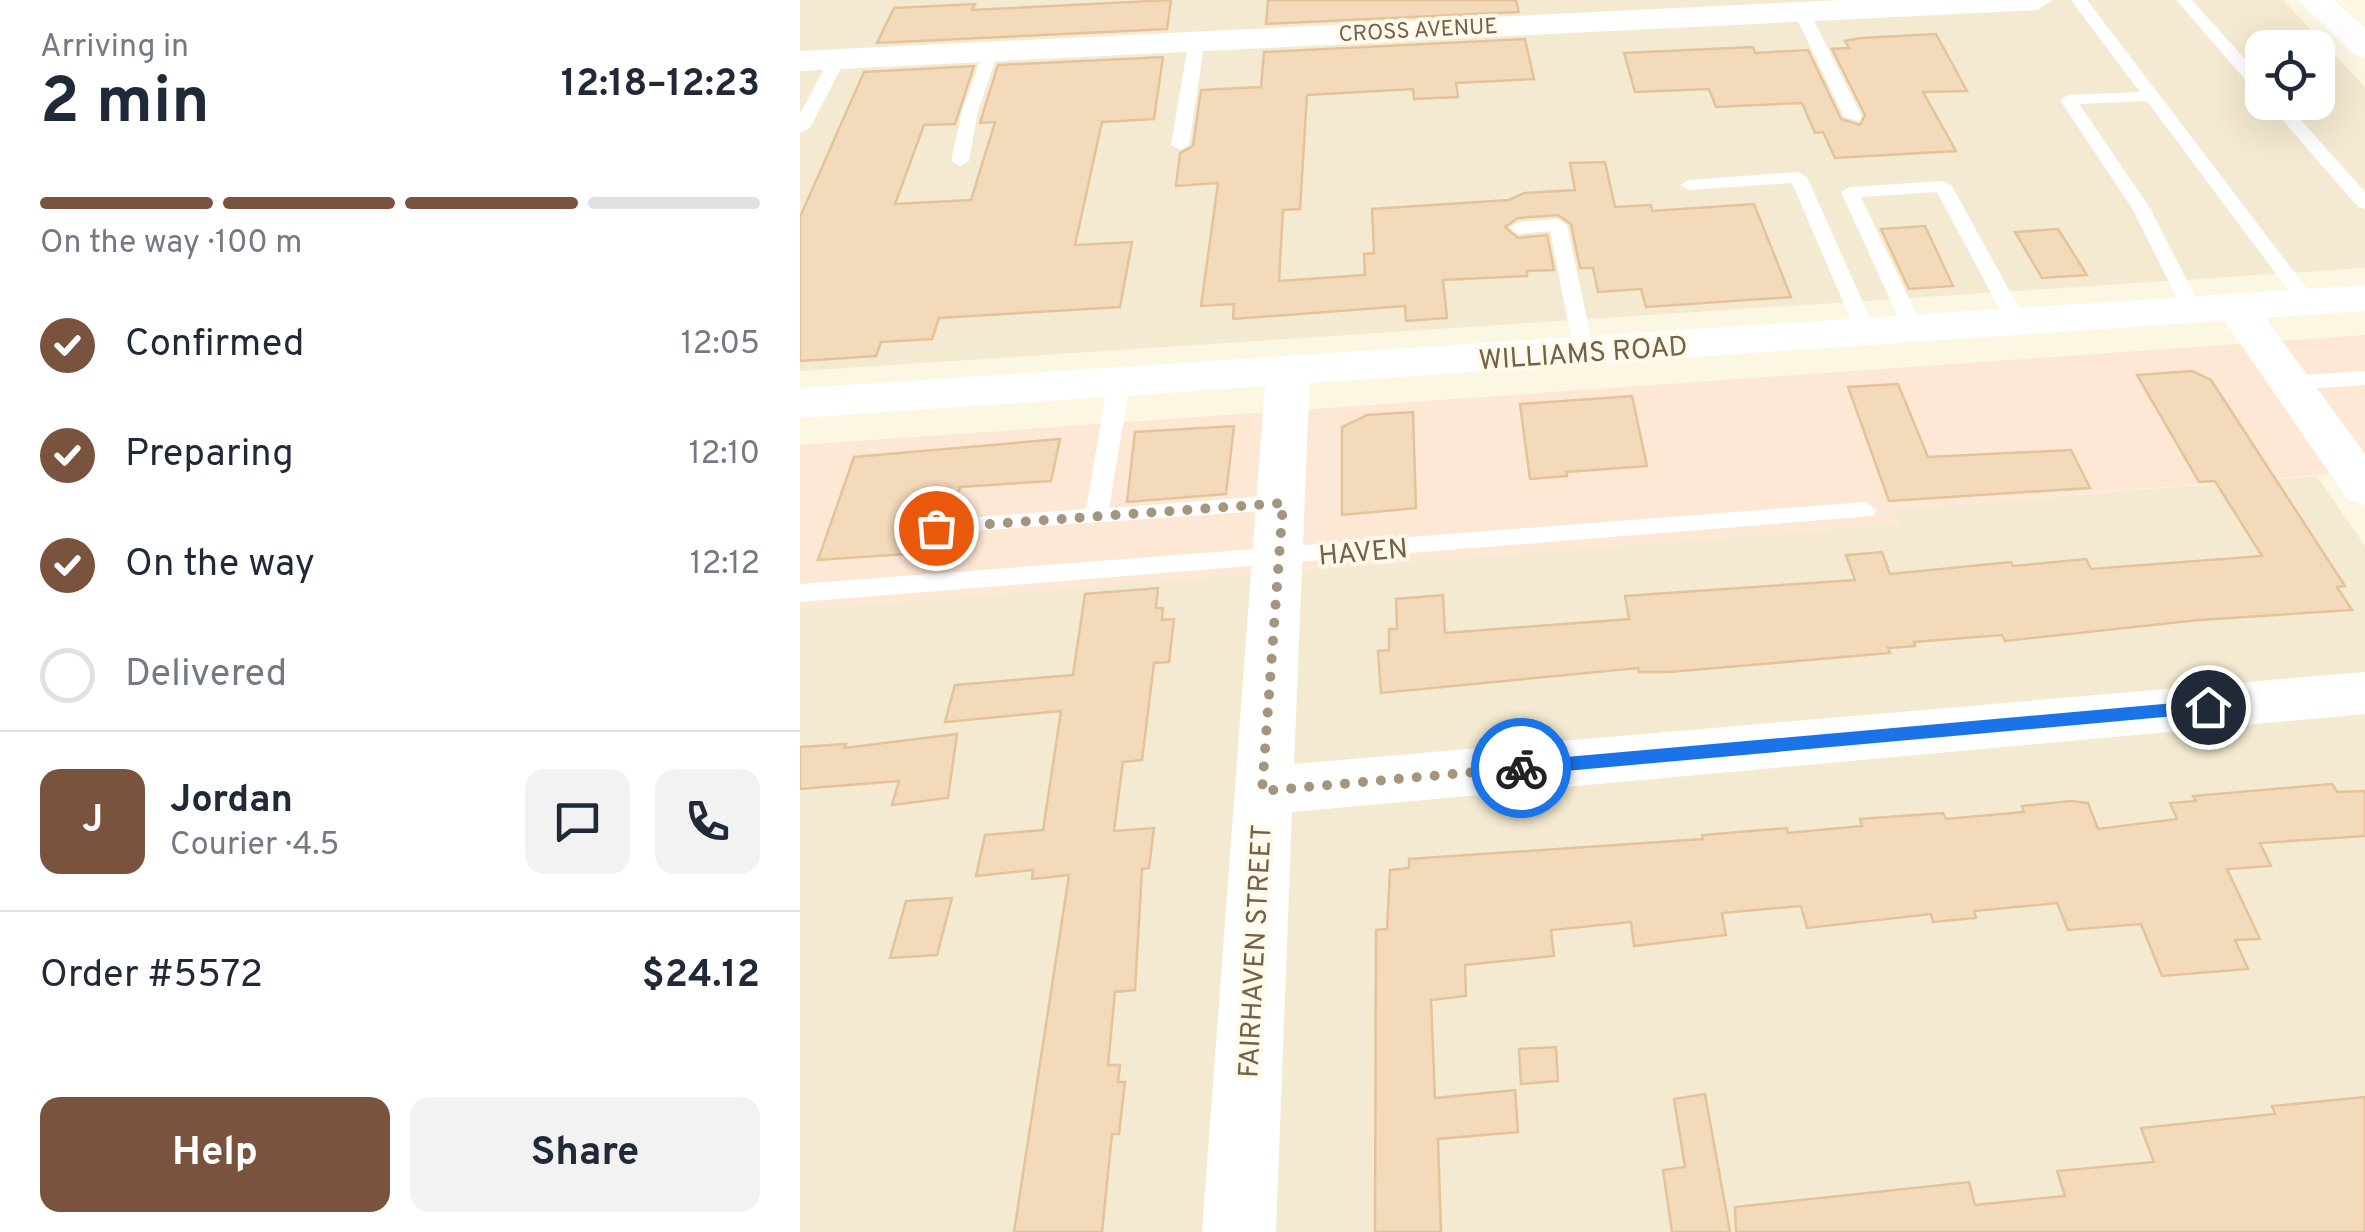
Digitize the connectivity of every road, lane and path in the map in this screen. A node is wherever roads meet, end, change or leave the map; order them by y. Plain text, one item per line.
1 (2037, 0) edge
2 (2080, 0) edge
3 (2184, 0) edge
4 (2315, 0) edge
5 (1800, 11) junction
6 (1198, 40) junction
7 (2365, 47) edge
8 (991, 50) junction
9 (838, 58) junction
10 (800, 60) edge
11 (2245, 69) edge
12 (2152, 96) junction
13 (1852, 118) dead end
14 (2292, 120) edge
15 (801, 128) edge
16 (1180, 144) dead end
17 (960, 160) dead end
18 (1688, 185) dead end
19 (2365, 202) edge
20 (1518, 228) dead end
21 (2365, 298) edge
22 (2307, 302) junction
23 (2214, 308) junction
24 (2017, 322) junction
25 (1914, 330) junction
26 (1868, 334) junction
27 (1584, 352) junction
28 (1288, 371) junction
29 (2365, 378) edge
30 (1119, 382) junction
31 (2290, 383) junction
32 (800, 404) edge
33 (2364, 485) edge
34 (1865, 510) dead end
35 (1096, 517) junction
36 (936, 528) dead end
37 (1282, 531) junction
38 (800, 593) edge
39 (2365, 693) edge
40 (1262, 791) junction
41 (1240, 1232) edge

1 - 5 street, CROSS AVENUE
2 - 12 lane
3 - 11 lane
4 - 7 main road
5 - 6 street, CROSS AVENUE
5 - 13 lane
6 - 8 street, CROSS AVENUE
6 - 16 lane
8 - 9 street, CROSS AVENUE
8 - 17 lane
9 - 10 street, CROSS AVENUE
9 - 15 lane
12 - 22 lane
12 - 23 lane
14 - 19 lane
18 - 26 lane
20 - 27 lane
21 - 22 main road, WILLIAMS ROAD
22 - 23 main road, WILLIAMS ROAD
23 - 24 main road, WILLIAMS ROAD
23 - 31 street
24 - 25 main road, WILLIAMS ROAD
24 - 25 lane
25 - 26 main road, WILLIAMS ROAD
26 - 27 main road, WILLIAMS ROAD
27 - 28 main road, WILLIAMS ROAD
28 - 30 main road, WILLIAMS ROAD
28 - 37 street, FAIRHAVEN STREET
29 - 31 lane
30 - 32 main road, WILLIAMS ROAD
30 - 35 lane
31 - 33 street
34 - 37 lane, HAVEN
35 - 36 lane
35 - 37 lane
37 - 38 lane, HAVEN
37 - 40 street, FAIRHAVEN STREET
39 - 40 street
40 - 41 street, FAIRHAVEN STREET

